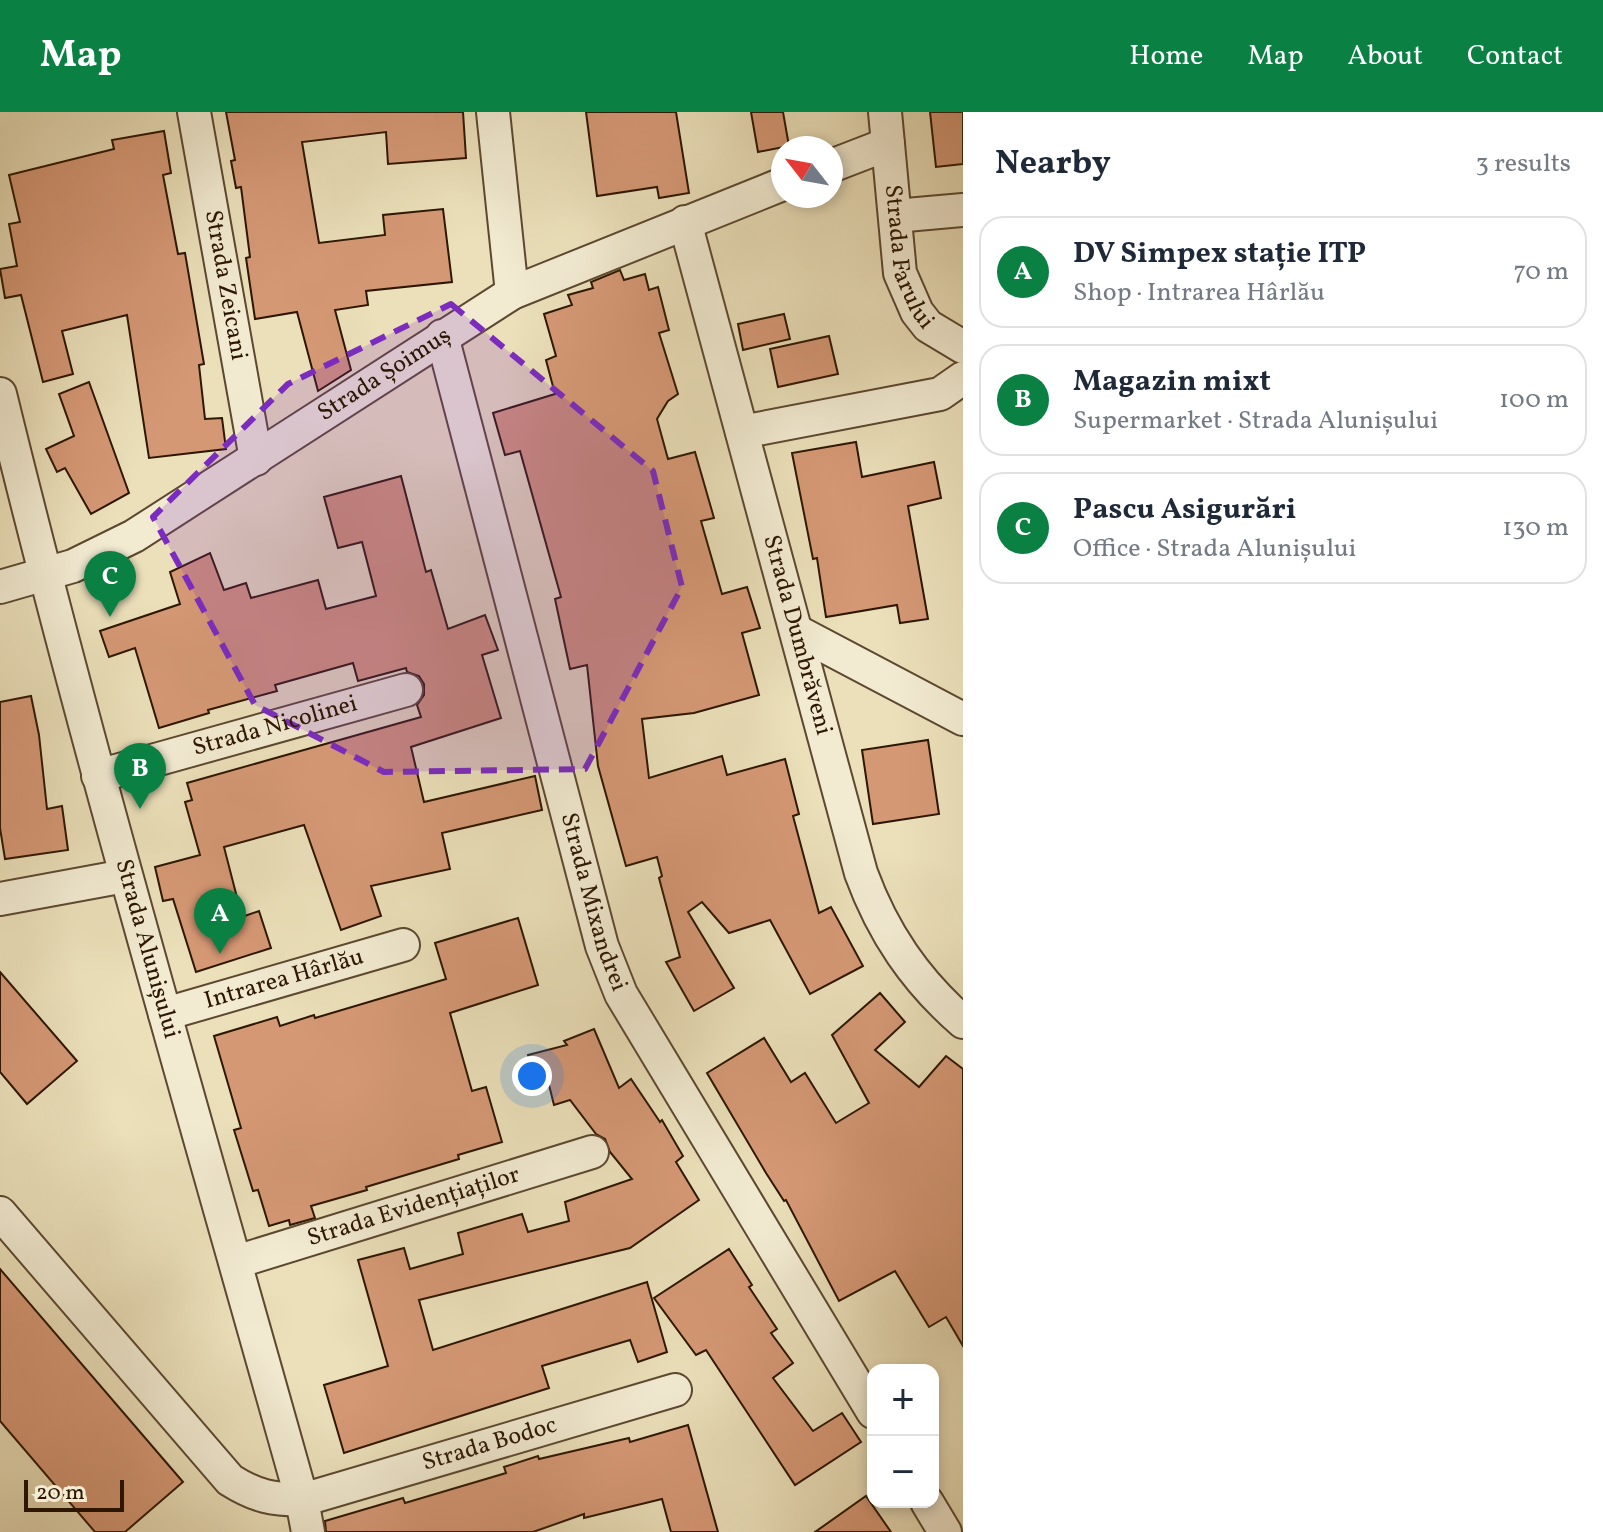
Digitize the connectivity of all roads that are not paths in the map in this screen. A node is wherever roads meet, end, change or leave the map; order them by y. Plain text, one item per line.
1 (194, 112) edge
2 (493, 112) edge
3 (886, 128) edge
4 (843, 158) edge
5 (771, 189) edge
6 (963, 210) edge
7 (895, 216) junction
8 (685, 222) junction
9 (512, 293) junction
10 (442, 336) junction
11 (963, 347) edge
12 (963, 378) edge
13 (0, 394) edge
14 (742, 432) junction
15 (256, 459) junction
16 (44, 576) junction
17 (0, 587) edge
18 (796, 631) junction
19 (406, 690) dead end
20 (963, 719) edge
21 (98, 776) junction
22 (125, 876) junction
23 (0, 899) edge
24 (403, 945) dead end
25 (165, 1014) junction
26 (963, 1022) edge
27 (592, 1152) dead end
28 (0, 1213) edge
29 (236, 1262) junction
30 (675, 1390) dead end
31 (867, 1402) edge
32 (302, 1500) junction
33 (931, 1508) edge
34 (308, 1532) edge
35 (945, 1532) edge

1 - 15 street, Strada Zeicani
2 - 9 street
3 - 4 street
3 - 7 street, Strada Farului
5 - 8 street, Strada Șoimuș
6 - 7 street
7 - 11 street, Strada Farului
8 - 9 street, Strada Șoimuș
8 - 14 street, Strada Dumbrăveni
9 - 10 street, Strada Șoimuș
10 - 15 street, Strada Șoimuș
10 - 31 street, Strada Mixandrei
12 - 14 street
13 - 16 street, Strada Alunișului
14 - 18 street, Strada Dumbrăveni
15 - 16 street, Strada Șoimuș
16 - 17 street, Strada Șoimuș
16 - 21 street, Strada Alunișului
18 - 20 street
18 - 26 street, Strada Dumbrăveni
19 - 21 street, Strada Nicolinei
21 - 22 street, Strada Alunișului
22 - 23 street
22 - 25 street, Strada Alunișului
24 - 25 street, Intrarea Hârlău
25 - 29 street, Strada Alunișului
27 - 29 street, Strada Evidențiaților
28 - 32 street
29 - 32 street, Strada Alunișului
30 - 32 street, Strada Bodoc
32 - 34 street, Strada Alunișului
33 - 35 street

